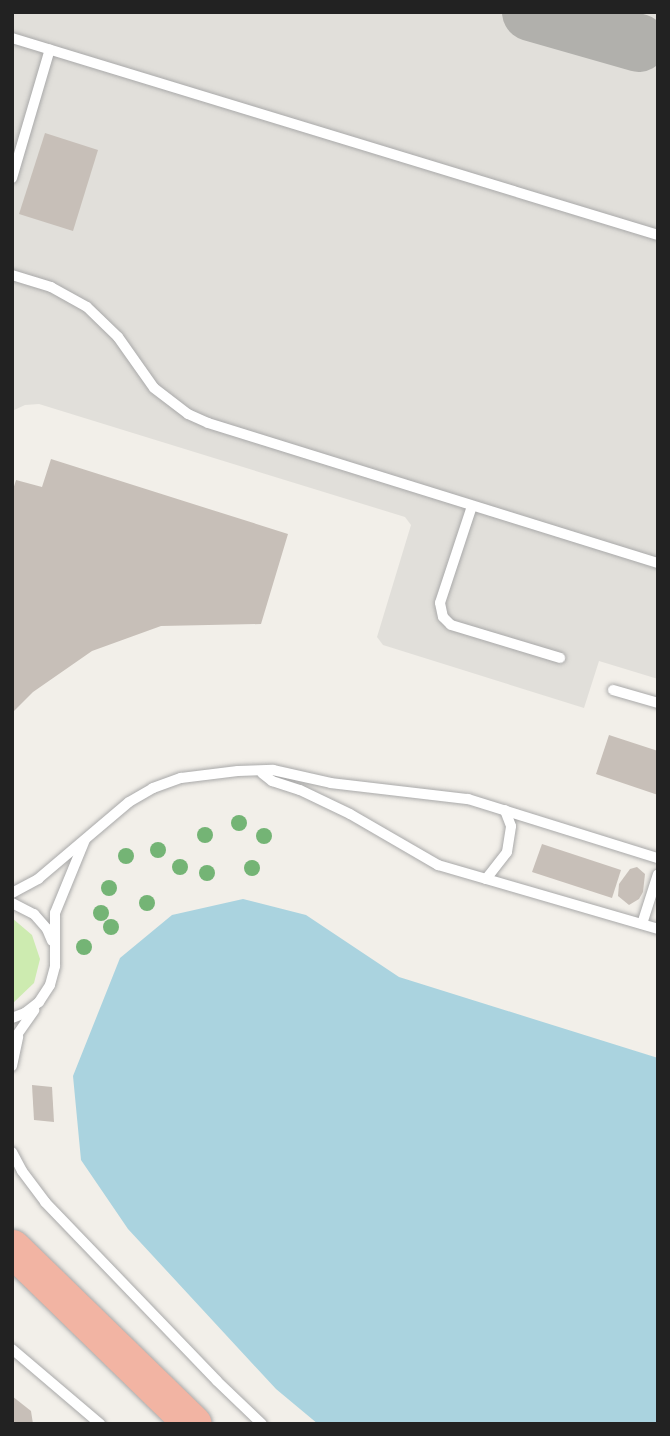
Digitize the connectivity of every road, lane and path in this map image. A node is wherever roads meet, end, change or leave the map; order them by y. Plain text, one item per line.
1 (12, 38) edge
2 (50, 49) junction
3 (12, 178) edge
4 (658, 234) edge
5 (12, 275) edge
6 (472, 506) junction
7 (658, 563) edge
8 (559, 658) dead end
9 (613, 690) dead end
10 (658, 704) edge
11 (262, 773) junction
12 (506, 810) junction
13 (87, 835) junction
14 (658, 858) edge
15 (658, 874) edge
16 (486, 879) junction
17 (12, 893) edge
18 (12, 903) edge
19 (642, 924) junction
20 (658, 929) edge
21 (54, 947) junction
22 (39, 1002) junction
23 (12, 1018) edge
24 (15, 1039) edge
25 (12, 1066) edge
26 (12, 1152) edge
27 (12, 1248) edge
28 (12, 1349) edge
29 (100, 1424) edge
30 (193, 1424) edge
31 (262, 1424) edge

1 - 2 lane
2 - 3 lane
2 - 4 lane
5 - 6 lane
6 - 7 lane
6 - 8 lane
9 - 10 lane
11 - 12 lane
11 - 13 lane
11 - 16 lane
12 - 14 lane
12 - 16 lane
13 - 17 lane
13 - 21 lane
15 - 19 lane
16 - 19 lane
18 - 21 lane
19 - 20 lane
21 - 22 lane
22 - 23 lane
22 - 24 lane
24 - 25 lane
26 - 31 lane
27 - 30 highway
28 - 29 lane

